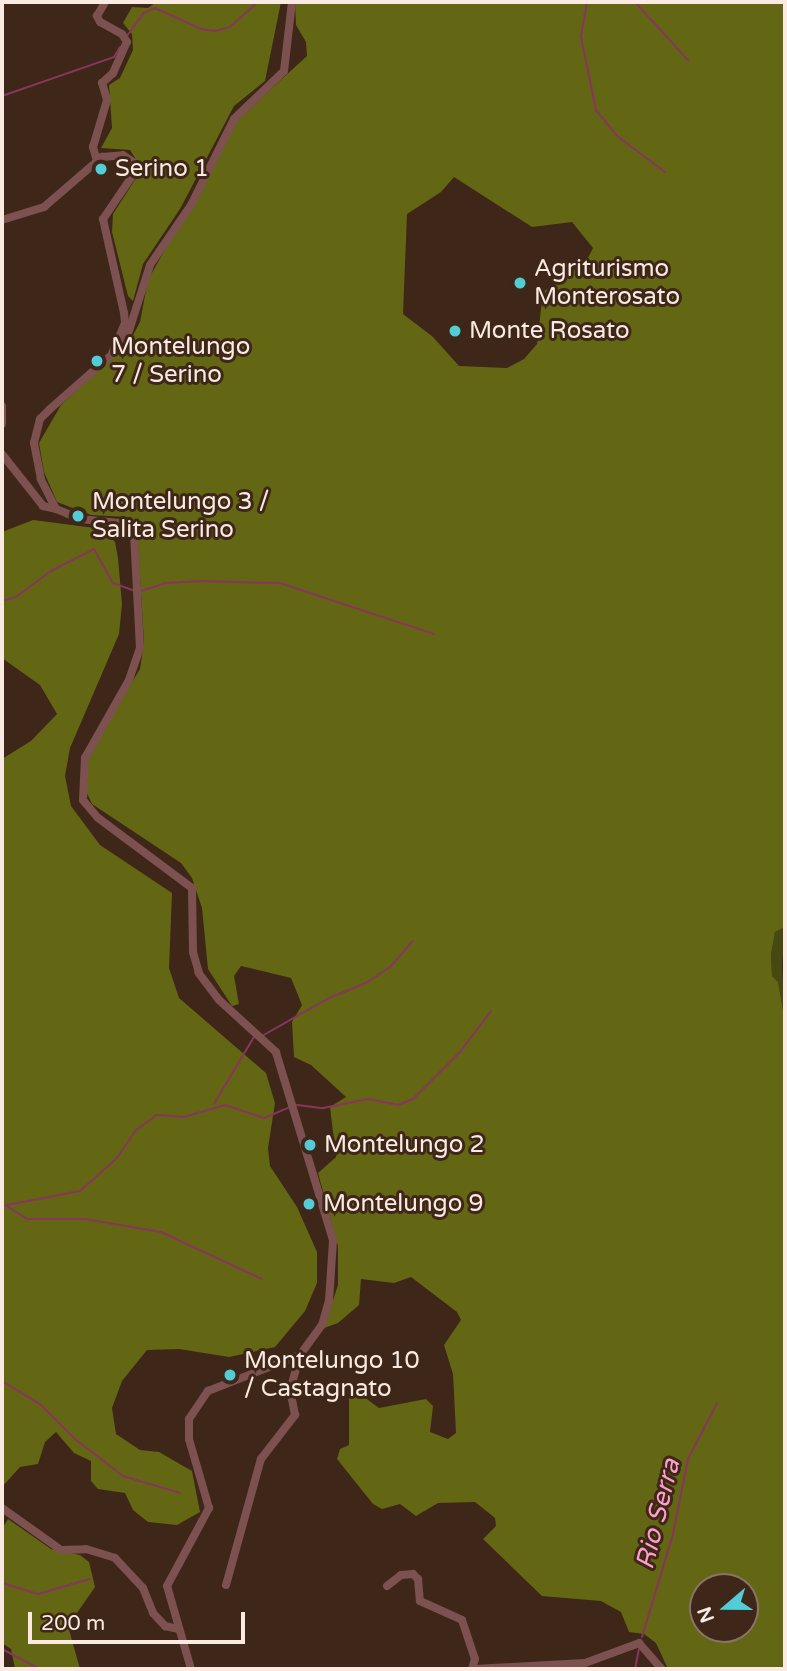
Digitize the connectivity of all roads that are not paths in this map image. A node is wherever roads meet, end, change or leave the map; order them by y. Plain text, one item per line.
1 (105, 2) edge
2 (292, 2) edge
3 (97, 161) junction
4 (2, 220) edge
5 (112, 354) junction
6 (2, 406) edge
7 (2, 424) edge
8 (2, 454) edge
9 (56, 509) junction
10 (300, 1355) junction
11 (2, 1508) edge
12 (226, 1585) dead end
13 (387, 1586) dead end
14 (178, 1629) junction
15 (191, 1669) edge
16 (474, 1669) edge
17 (662, 1669) edge

1 - 3 street
2 - 5 street
3 - 4 street
3 - 5 street
5 - 9 street
6 - 7 street
8 - 9 street
9 - 10 street
10 - 12 street
10 - 14 street
11 - 14 street
13 - 16 street
14 - 15 street
16 - 17 street

